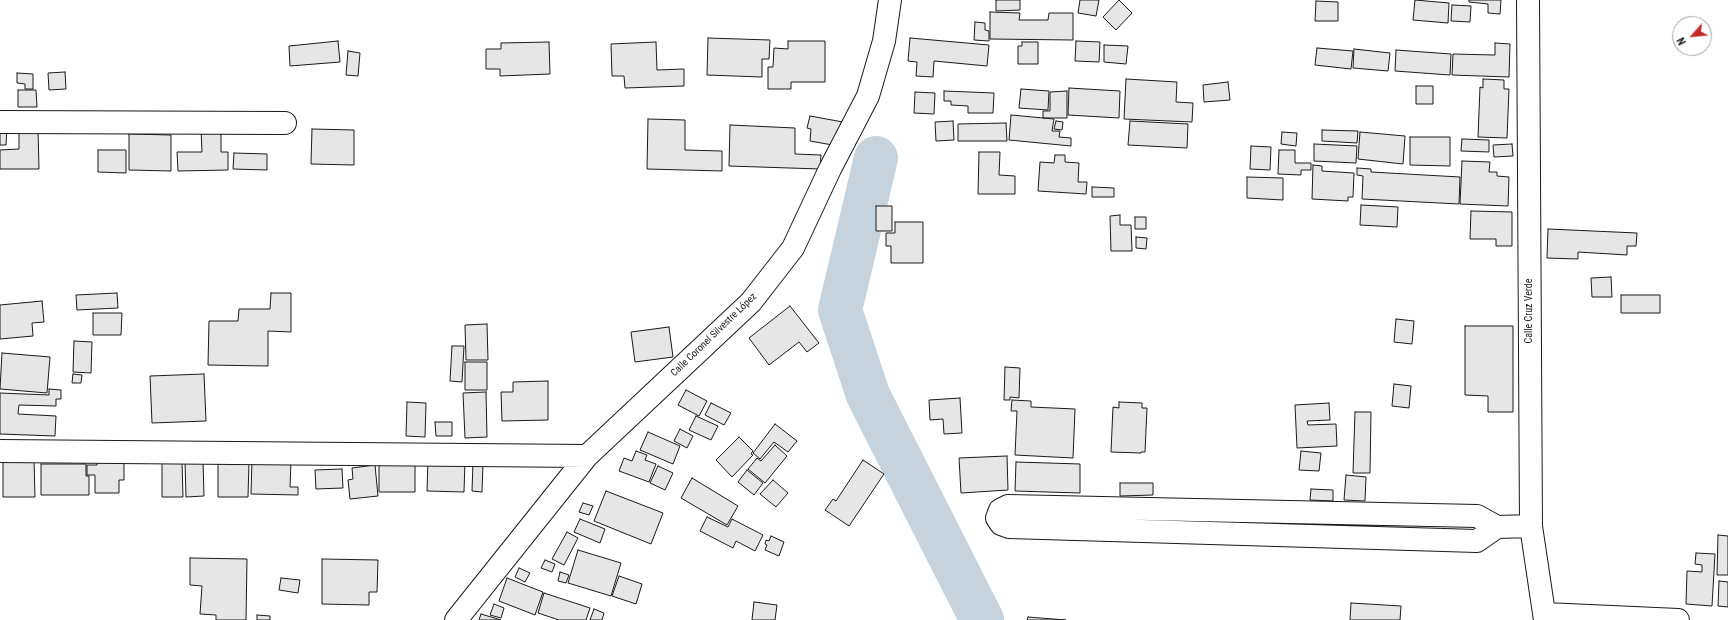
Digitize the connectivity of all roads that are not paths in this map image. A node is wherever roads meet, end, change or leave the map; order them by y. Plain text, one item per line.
1 (890, 0) edge
2 (1528, 0) edge
3 (0, 122) edge
4 (285, 123) dead end
5 (0, 451) edge
6 (587, 456) junction
7 (1531, 526) junction
8 (1497, 527) junction
9 (1545, 617) edge
10 (456, 620) edge
11 (1678, 620) edge

1 - 6 street, Calle Coronel Silvestre López
2 - 7 street, Calle Cruz Verde
3 - 4 street
5 - 6 street
6 - 10 street, Calle Coronel Silvestre López
7 - 8 street
7 - 9 street, Calle Cruz Verde
8 - 8 street
9 - 11 street

